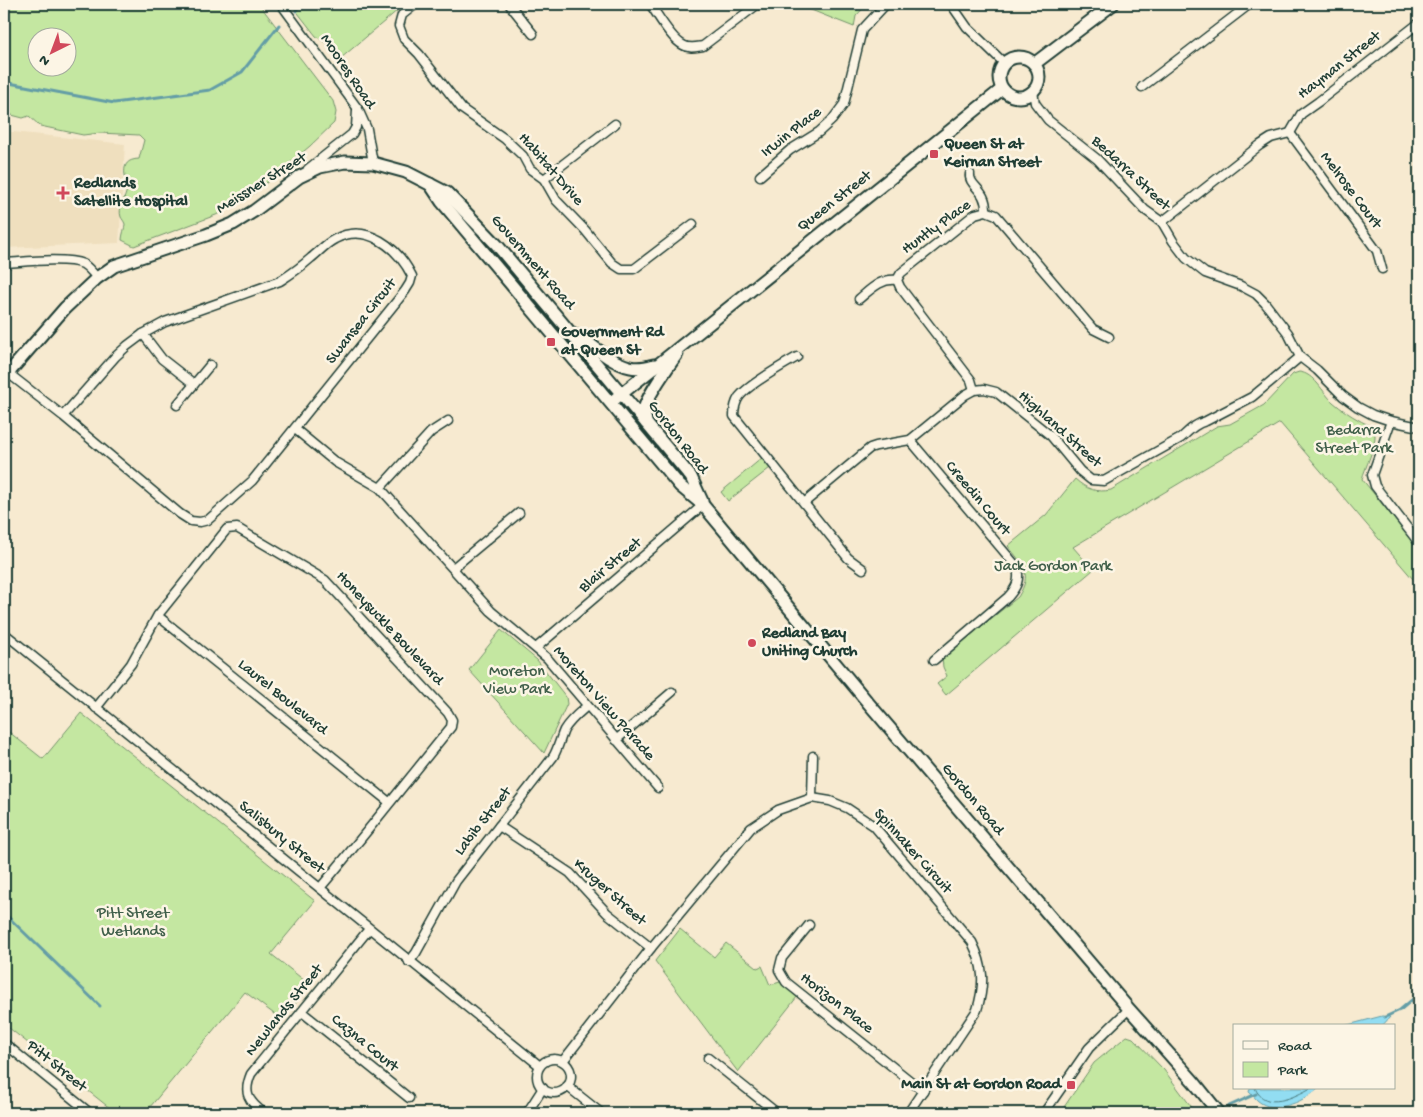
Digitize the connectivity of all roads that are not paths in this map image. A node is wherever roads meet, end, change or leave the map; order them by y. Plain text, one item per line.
1 (281, 4) edge
2 (416, 4) edge
3 (509, 4) edge
4 (650, 4) edge
5 (758, 4) edge
6 (886, 4) edge
7 (951, 4) edge
8 (1113, 4) edge
9 (1250, 4) edge
10 (1419, 22) edge
11 (533, 34) dead end
12 (1004, 63) junction
13 (1034, 64) junction
14 (1142, 87) dead end
15 (1002, 89) junction
16 (1033, 92) junction
17 (358, 109) junction
18 (616, 124) dead end
19 (1290, 133) junction
20 (373, 163) junction
21 (970, 174) dead end
22 (760, 176) dead end
23 (299, 177) junction
24 (544, 179) junction
25 (430, 184) junction
26 (986, 211) junction
27 (1162, 222) junction
28 (693, 224) dead end
29 (4, 263) edge
30 (1382, 269) dead end
31 (97, 278) junction
32 (897, 280) junction
33 (859, 299) dead end
34 (564, 325) junction
35 (143, 334) junction
36 (1109, 337) dead end
37 (687, 340) junction
38 (1300, 357) junction
39 (797, 358) dead end
40 (210, 365) dead end
41 (657, 365) junction
42 (6, 375) edge
43 (194, 384) junction
44 (974, 390) junction
45 (621, 394) junction
46 (610, 403) junction
47 (177, 405) dead end
48 (63, 416) junction
49 (448, 421) dead end
50 (646, 422) junction
51 (1390, 422) junction
52 (1419, 427) edge
53 (295, 429) junction
54 (910, 440) junction
55 (380, 488) junction
56 (804, 503) junction
57 (703, 505) junction
58 (519, 513) dead end
59 (1419, 543) edge
60 (452, 568) junction
61 (863, 568) dead end
62 (158, 616) junction
63 (4, 633) edge
64 (536, 648) junction
65 (934, 660) dead end
66 (672, 692) dead end
67 (587, 706) junction
68 (96, 708) junction
69 (616, 740) junction
70 (813, 756) dead end
71 (658, 788) dead end
72 (812, 798) junction
73 (389, 802) junction
74 (499, 826) junction
75 (320, 888) junction
76 (809, 925) dead end
77 (369, 929) junction
78 (651, 948) junction
79 (409, 962) junction
80 (1129, 1010) junction
81 (302, 1012) junction
82 (4, 1043) edge
83 (708, 1058) dead end
84 (562, 1061) junction
85 (540, 1066) junction
86 (567, 1086) junction
87 (543, 1088) junction
88 (923, 1091) junction
89 (409, 1098) dead end
90 (90, 1113) edge
91 (264, 1113) edge
92 (527, 1113) edge
93 (601, 1113) edge
94 (777, 1113) edge
95 (908, 1113) edge
96 (1044, 1113) edge
97 (1219, 1113) edge

1 - 17 street, Moores Road
2 - 24 street, Habitat Drive
3 - 11 street
4 - 5 street
6 - 22 street, Irwin Place
7 - 12 street
8 - 13 street
9 - 14 street
10 - 19 street, Hayman Street
12 - 13 street
12 - 15 street
13 - 16 street
15 - 16 street
15 - 37 street, Queen Street
16 - 27 street, Bedarra Street
17 - 20 street, Moores Road
17 - 23 street
18 - 24 street
19 - 27 street
19 - 30 street, Melrose Court
20 - 23 street, Meissner Street
20 - 25 street, Government Road
21 - 26 street
23 - 31 street, Meissner Street
24 - 28 street, Habitat Drive
25 - 34 street, Government Road
25 - 46 street, Government Road
26 - 32 street, Huntly Place
26 - 36 street, Huntly Place
27 - 38 street, Bedarra Street
29 - 31 street
31 - 42 street, Meissner Street
32 - 33 street
32 - 44 street, Huntly Place
34 - 41 street
34 - 45 street, Government Road
35 - 43 street
35 - 48 street, Swansea Circuit
35 - 53 street, Swansea Circuit
37 - 41 street, Queen Street
37 - 50 street, Queen Street
38 - 44 street, Highland Street
38 - 51 street, Bedarra Street
39 - 56 street
40 - 43 street
41 - 45 street, Queen Street
42 - 48 street, Swansea Circuit
43 - 47 street
44 - 54 street
45 - 46 street, Queen Street
45 - 50 street, Gordon Road
46 - 57 street, Gordon Road
48 - 53 street, Swansea Circuit
49 - 55 street
50 - 57 street, Gordon Road
51 - 52 street, Bedarra Street
51 - 59 street
53 - 55 street, Moreton View Parade
54 - 56 street
54 - 65 street, Creedin Court
55 - 60 street, Moreton View Parade
56 - 61 street
57 - 64 street, Blair Street
57 - 80 street, Gordon Road
58 - 60 street
60 - 64 street, Moreton View Parade
62 - 68 street, Honeysuckle Boulevard
62 - 73 street, Laurel Boulevard
62 - 73 street, Honeysuckle Boulevard
63 - 68 street, Salisbury Street
64 - 67 street, Moreton View Parade
66 - 69 street
67 - 69 street, Moreton View Parade
67 - 74 street, Labib Street
68 - 75 street, Salisbury Street
69 - 71 street, Moreton View Parade
70 - 72 street
72 - 78 street
72 - 88 street, Spinnaker Circuit
73 - 75 street, Honeysuckle Boulevard
74 - 78 street, Kruger Street
74 - 79 street, Labib Street
75 - 77 street, Salisbury Street
76 - 88 street, Horizon Place
77 - 79 street, Salisbury Street
77 - 81 street, Newlands Street
78 - 84 street
79 - 85 street, Salisbury Street
80 - 96 street
80 - 97 street, Gordon Road
81 - 89 street, Cazna Court
81 - 91 street, Newlands Street
82 - 90 street, Pitt Street
83 - 94 street
84 - 85 street
84 - 86 street
85 - 87 street
86 - 87 street
86 - 93 street
87 - 92 street
88 - 95 street, Spinnaker Circuit

